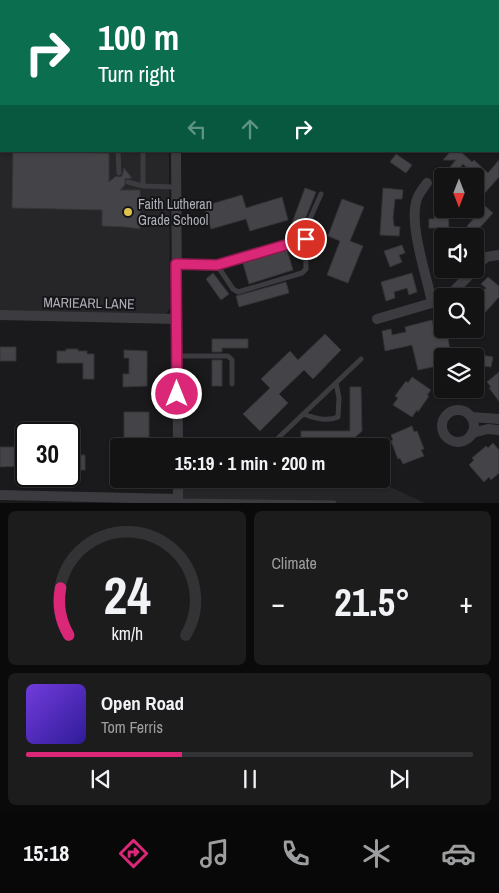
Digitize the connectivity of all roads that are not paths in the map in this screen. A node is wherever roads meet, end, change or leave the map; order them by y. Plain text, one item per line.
1 (118, 152) edge
2 (143, 152) edge
3 (176, 152) edge
4 (119, 173) dead end
5 (128, 182) dead end
6 (427, 183) dead end
7 (143, 186) junction
8 (176, 187) junction
9 (321, 194) dead end
10 (306, 239) junction
11 (499, 255) edge
12 (484, 259) edge
13 (176, 264) junction
14 (217, 265) junction
15 (467, 278) edge
16 (457, 288) edge
17 (432, 303) joint
18 (0, 315) edge
19 (177, 319) junction
20 (377, 319) dead end
21 (177, 356) junction
22 (361, 359) dead end
23 (336, 383) junction
24 (232, 384) dead end
25 (303, 414) junction
26 (472, 417) junction
27 (499, 419) edge
28 (499, 430) edge
29 (472, 433) junction
30 (178, 438) edge
31 (278, 438) edge
32 (178, 488) edge
33 (0, 495) edge
34 (178, 501) edge
35 (334, 503) edge

1 - 4 lane
2 - 7 lane
3 - 8 street
5 - 7 lane
6 - 17 street
7 - 8 lane
8 - 13 street
9 - 10 lane
10 - 14 lane
10 - 14 lane
11 - 12 street
13 - 14 lane
13 - 19 street
15 - 16 street
17 - 20 street
18 - 19 street, MARIEARL LANE
19 - 21 street
21 - 24 lane
21 - 30 street
22 - 23 lane
23 - 25 lane
23 - 25 lane
25 - 31 lane
26 - 27 street
26 - 29 street
26 - 29 street
28 - 29 street
32 - 34 street
33 - 34 street
34 - 35 lane

